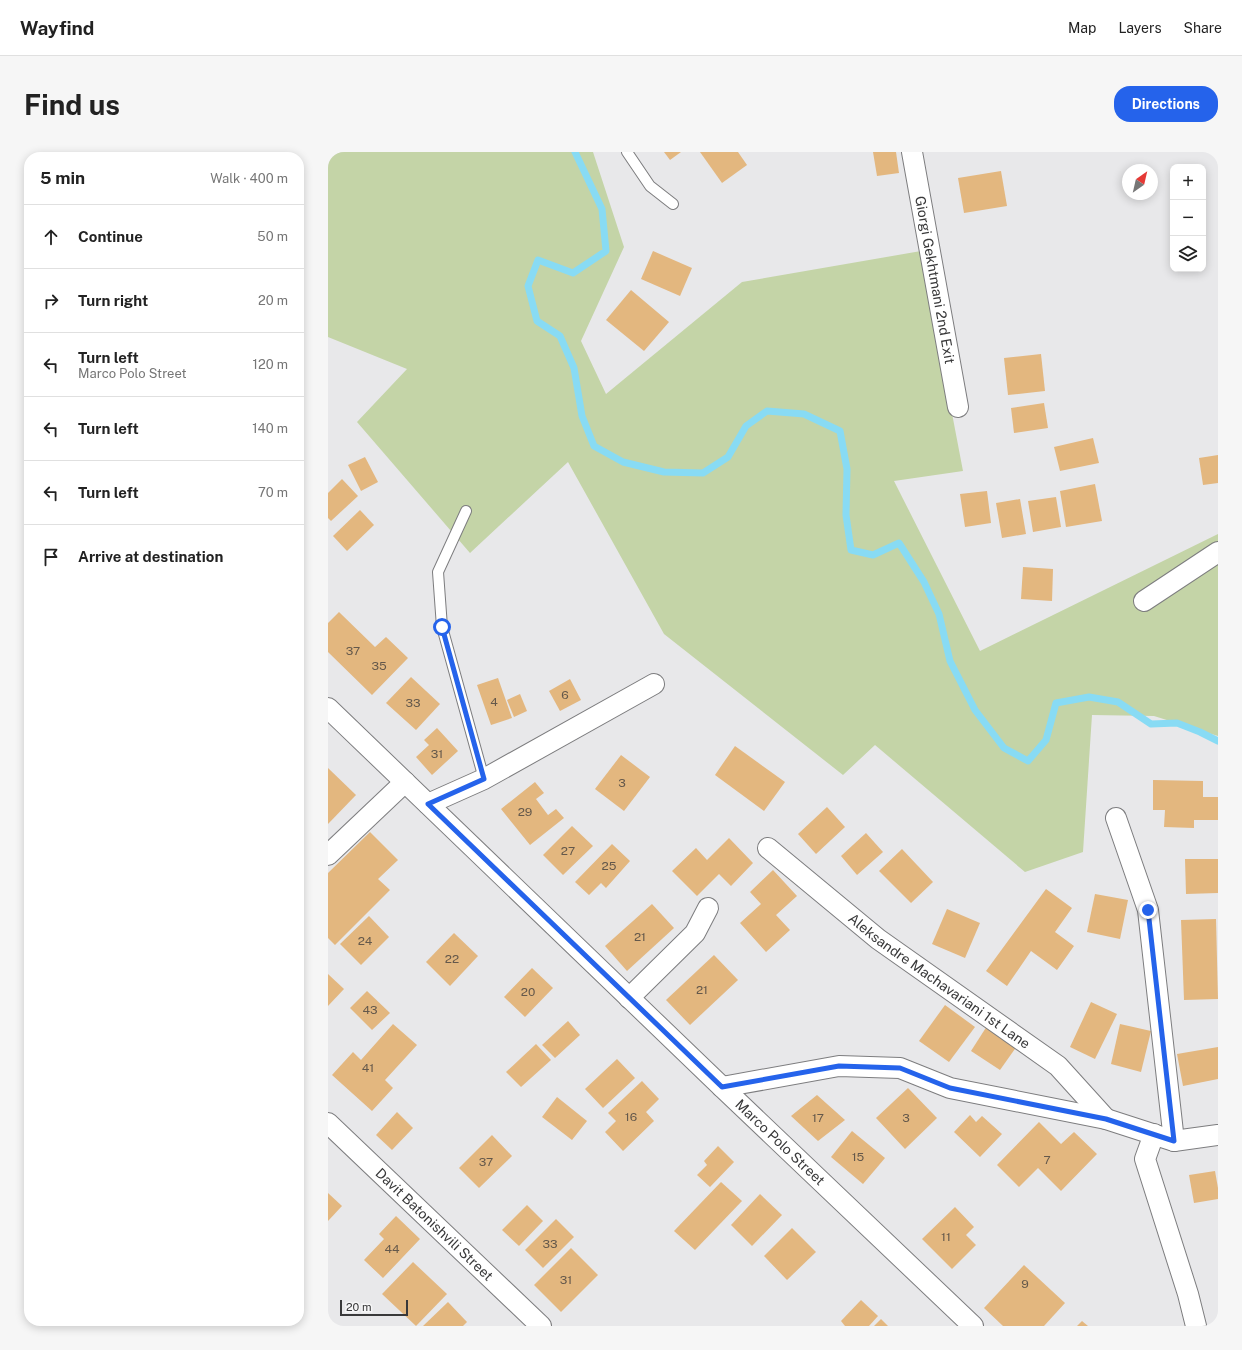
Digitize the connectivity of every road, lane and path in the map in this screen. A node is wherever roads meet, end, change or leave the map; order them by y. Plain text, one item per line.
1 (627, 152) edge
2 (912, 152) edge
3 (673, 204) dead end
4 (958, 407) dead end
5 (466, 511) dead end
6 (1218, 552) edge
7 (1144, 601) dead end
8 (654, 684) dead end
9 (328, 708) edge
10 (484, 779) junction
11 (405, 782) junction
12 (428, 804) junction
13 (1116, 818) dead end
14 (768, 848) dead end
15 (328, 855) edge
16 (708, 908) dead end
17 (628, 998) junction
18 (722, 1087) junction
19 (1106, 1119) junction
20 (328, 1123) edge
21 (1154, 1134) junction
22 (1218, 1135) edge
23 (1174, 1141) junction
24 (541, 1326) edge
25 (973, 1326) edge
26 (1196, 1326) edge

1 - 3 lane
2 - 4 street, Giorgi Gekhtmani 2nd Exit
5 - 10 lane
6 - 7 street
8 - 10 street
9 - 11 street, Marco Polo Street
10 - 12 street
11 - 12 street, Marco Polo Street
11 - 15 street
12 - 17 street, Marco Polo Street
13 - 23 street
14 - 19 street, Aleksandre Machavariani 1st Lane
16 - 17 street
17 - 18 street, Marco Polo Street
18 - 19 street
18 - 25 street, Marco Polo Street
19 - 21 street
20 - 24 street, Davit Batonishvili Street
21 - 23 street
21 - 26 street
22 - 23 street

